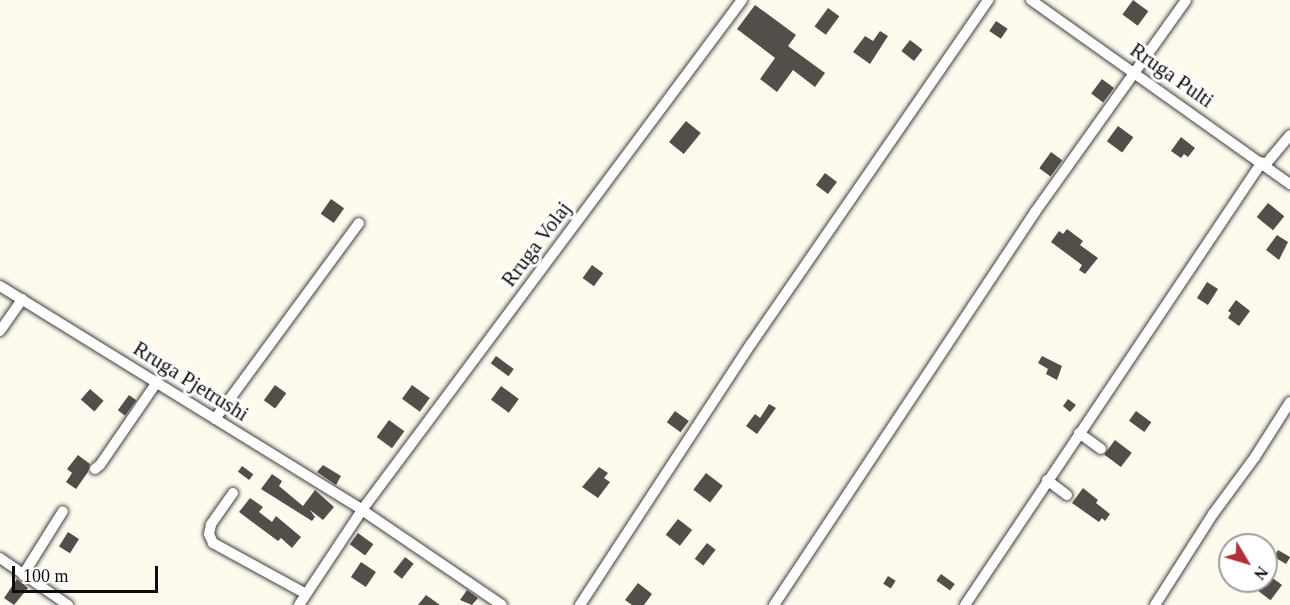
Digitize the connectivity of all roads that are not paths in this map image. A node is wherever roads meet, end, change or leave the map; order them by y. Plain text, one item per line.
1 (742, 0) edge
2 (988, 0) edge
3 (1031, 0) edge
4 (1186, 0) edge
5 (1133, 72) junction
6 (1290, 135) edge
7 (1264, 164) junction
8 (1290, 184) edge
9 (359, 222) dead end
10 (0, 286) edge
11 (22, 299) junction
12 (0, 331) edge
13 (157, 382) junction
14 (1290, 402) edge
15 (215, 419) junction
16 (1078, 433) junction
17 (1101, 449) dead end
18 (95, 469) dead end
19 (1047, 480) junction
20 (233, 493) dead end
21 (1067, 495) dead end
22 (362, 510) junction
23 (63, 511) dead end
24 (0, 558) edge
25 (23, 575) junction
26 (306, 594) junction
27 (68, 605) edge
28 (298, 605) edge
29 (502, 605) edge
30 (580, 605) edge
31 (774, 605) edge
32 (965, 605) edge
33 (1155, 605) edge

1 - 22 street, Rruga Volaj
2 - 30 street
3 - 5 street, Rruga Pulti
4 - 5 street
5 - 7 street, Rruga Pulti
5 - 31 street
6 - 7 street
7 - 8 street, Rruga Pulti
7 - 16 street
9 - 15 street
10 - 11 street, Rruga Pjetrushi
11 - 12 street
11 - 13 street, Rruga Pjetrushi
13 - 15 street, Rruga Pjetrushi
13 - 18 street
14 - 33 street
15 - 22 street, Rruga Pjetrushi
16 - 17 street
16 - 19 street
19 - 21 street
19 - 32 street
20 - 26 street
22 - 26 street, Rruga Volaj
22 - 29 street, Rruga Pjetrushi
23 - 25 street
24 - 25 street
25 - 27 street
26 - 28 street, Rruga Volaj

